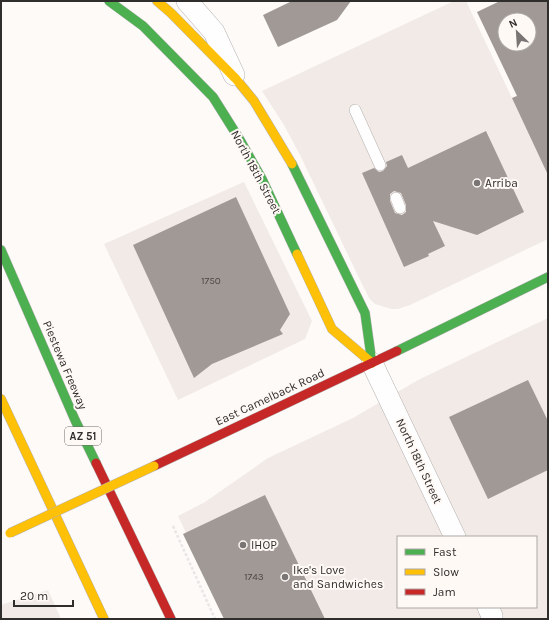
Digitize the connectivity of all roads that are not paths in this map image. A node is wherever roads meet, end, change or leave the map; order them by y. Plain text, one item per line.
1 (109, 1) edge
2 (157, 1) edge
3 (187, 1) edge
4 (236, 79) junction
5 (355, 110) dead end
6 (380, 165) dead end
7 (1, 250) edge
8 (548, 276) edge
9 (372, 363) junction
10 (1, 399) edge
11 (455, 536) edge
12 (1, 538) edge
13 (104, 619) edge
14 (171, 619) edge

1 - 9 main road, North 18th Street
2 - 4 main road, North 18th Street
3 - 4 street, North 18th Street
4 - 9 main road, North 18th Street
5 - 6 lane
7 - 14 main road, Piestewa Freeway / AZ 51
8 - 9 main road, East Camelback Road
9 - 11 street, North 18th Street
9 - 12 main road, East Camelback Road, bridge
10 - 13 main road

